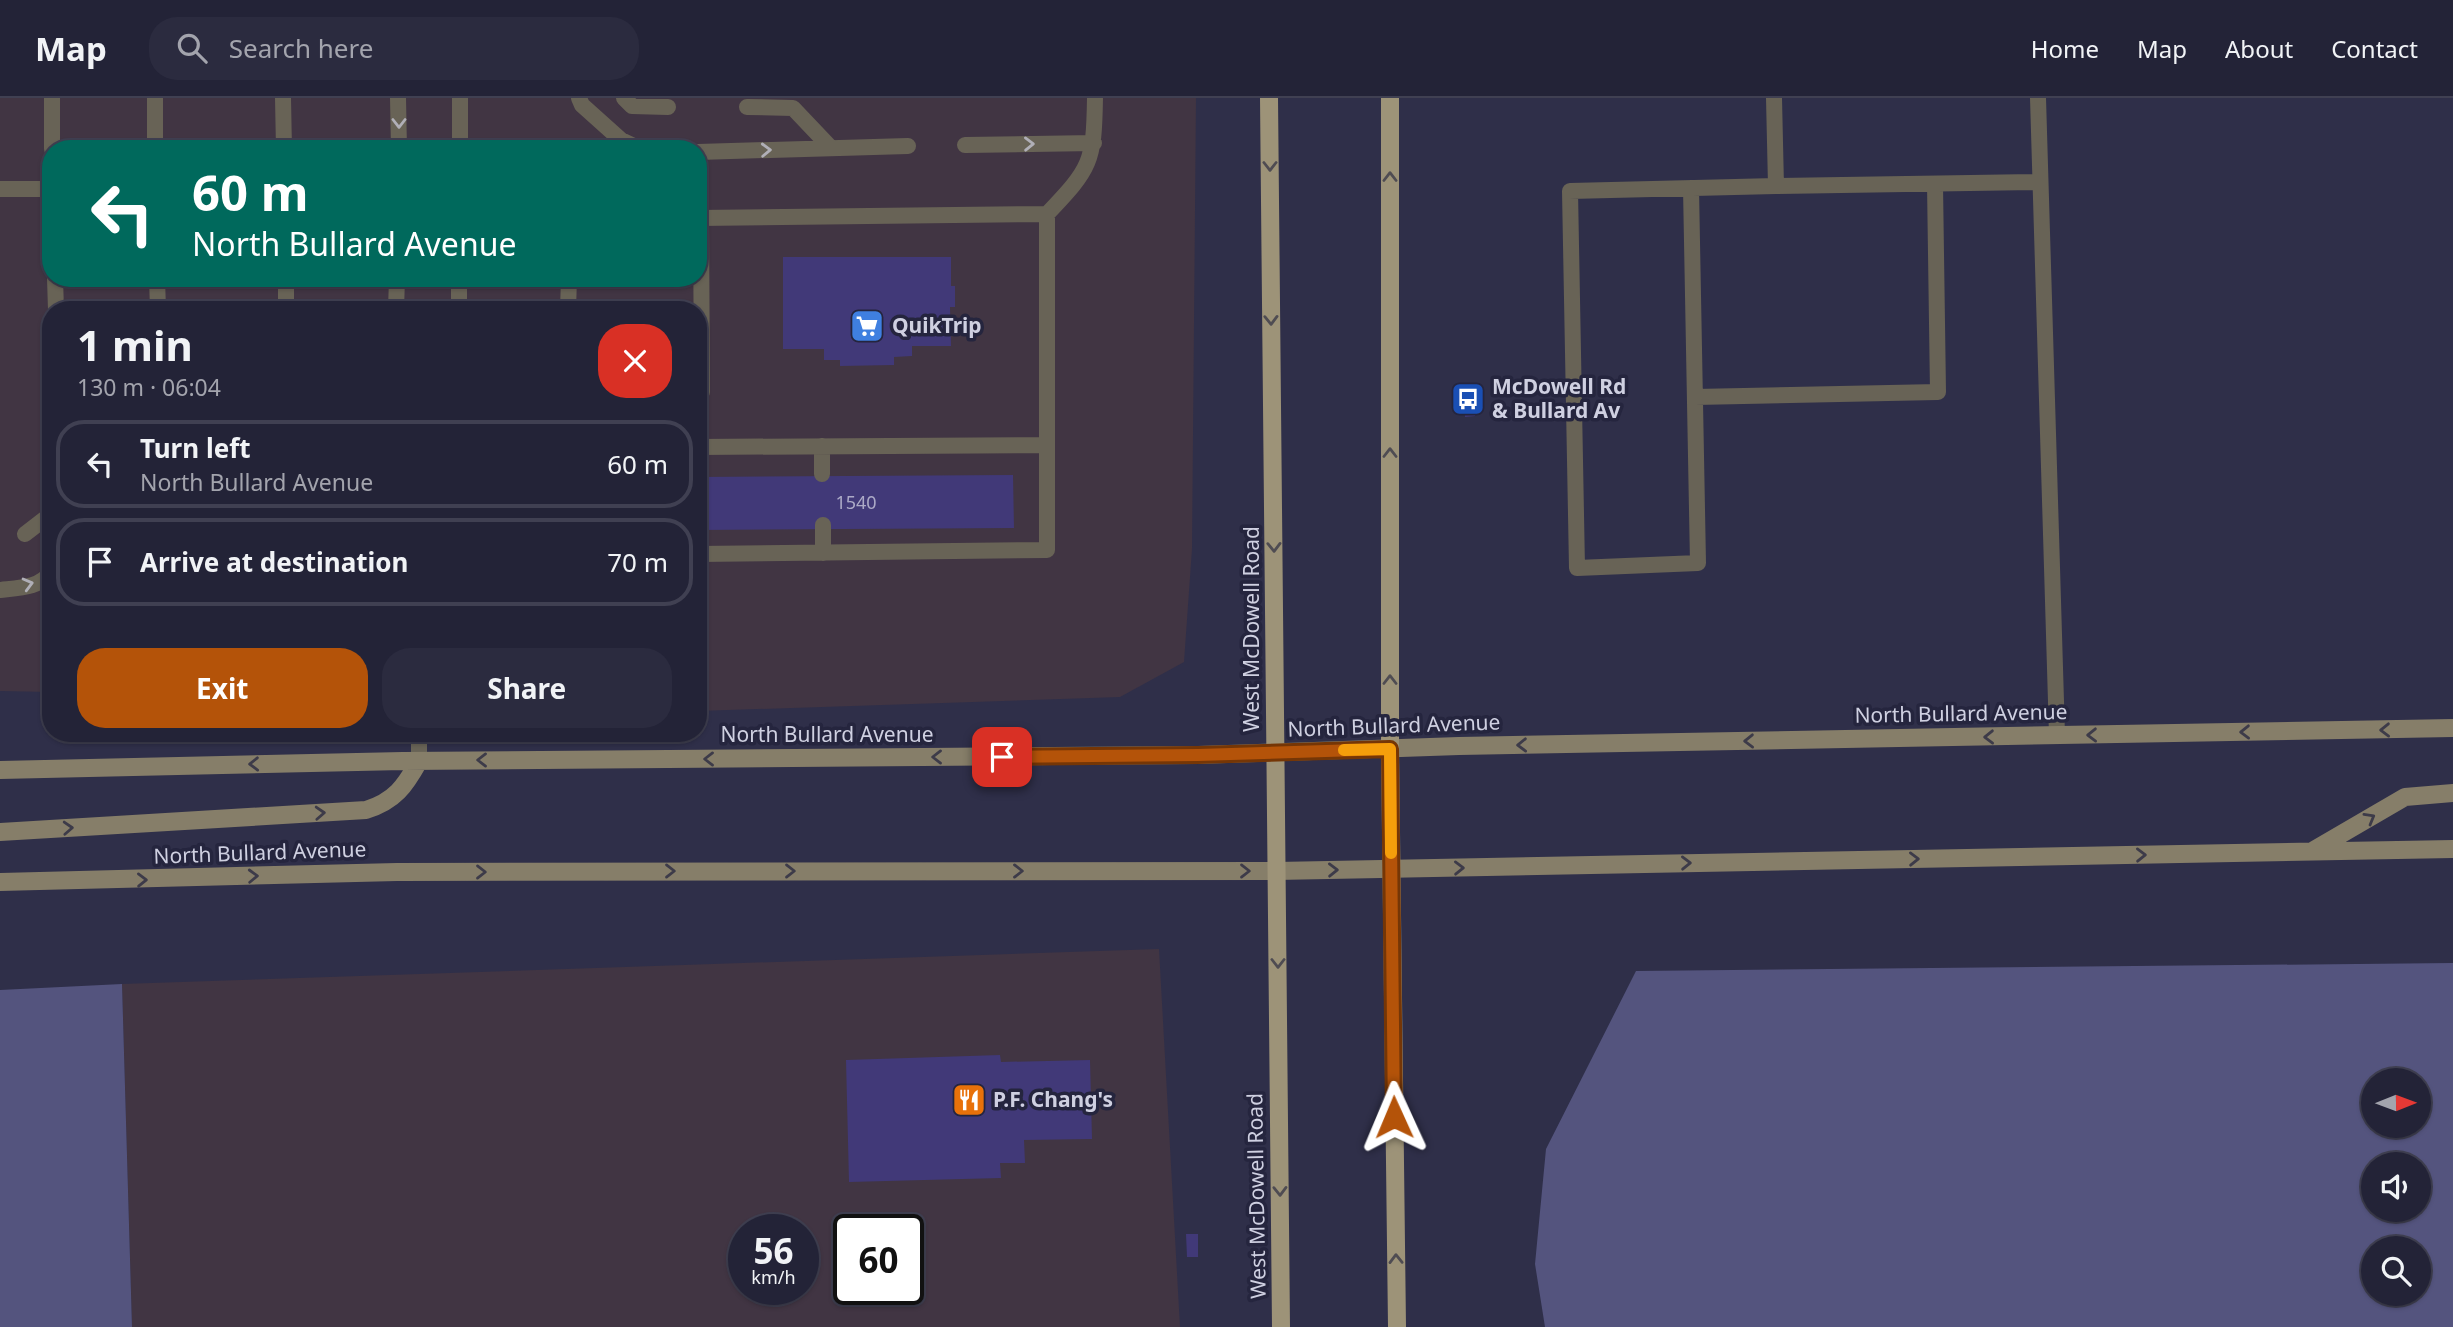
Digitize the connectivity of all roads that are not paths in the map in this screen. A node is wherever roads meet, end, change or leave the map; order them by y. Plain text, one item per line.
1 (51, 98) edge
2 (155, 98) edge
3 (283, 98) edge
4 (398, 98) edge
5 (460, 98) edge
6 (579, 98) edge
7 (624, 98) edge
8 (1095, 98) edge
9 (1269, 98) edge
10 (1390, 98) edge
11 (1774, 98) edge
12 (2038, 98) edge
13 (668, 107) dead end
14 (747, 107) dead end
15 (52, 140) edge
16 (155, 140) edge
17 (284, 140) edge
18 (399, 140) edge
19 (460, 140) edge
20 (621, 140) edge
21 (1094, 143) junction
22 (908, 145) dead end
23 (965, 145) dead end
24 (831, 148) junction
25 (707, 152) edge
26 (2040, 182) junction
27 (1936, 184) junction
28 (1776, 186) junction
29 (1690, 188) junction
30 (0, 189) edge
31 (42, 189) edge
32 (1047, 214) junction
33 (707, 218) edge
34 (1695, 397) junction
35 (1047, 445) junction
36 (822, 446) junction
37 (707, 447) edge
38 (822, 474) dead end
39 (42, 521) edge
40 (823, 525) dead end
41 (24, 534) dead end
42 (823, 553) junction
43 (707, 554) edge
44 (42, 580) edge
45 (0, 590) edge
46 (2453, 728) edge
47 (2057, 735) junction
48 (419, 742) edge
49 (1390, 749) junction
50 (1275, 753) junction
51 (419, 761) junction
52 (0, 770) edge
53 (2453, 793) edge
54 (0, 832) edge
55 (2453, 849) edge
56 (2311, 852) junction
57 (1391, 869) junction
58 (1276, 871) junction
59 (0, 883) edge
60 (1281, 1327) edge
61 (1397, 1327) edge

1 - 15 lane
2 - 16 lane
3 - 17 lane
4 -> 18 lane
5 - 19 lane
6 - 20 lane
7 - 13 lane
8 - 21 lane
9 -> 50 main road, West McDowell Road
49 -> 10 main road
11 - 28 lane
12 - 26 lane
14 - 24 lane
23 -> 21 lane
21 - 32 lane
22 - 24 lane
25 -> 24 lane
26 - 27 lane
26 - 47 lane
27 - 28 lane
27 - 34 lane
28 - 29 lane
29 - 34 lane
29 - 34 lane
30 - 31 lane
32 - 33 lane
32 - 35 lane
35 - 36 lane
35 - 42 lane
36 - 37 lane
36 - 38 lane
39 - 41 lane
40 - 42 lane
42 - 43 lane
45 -> 44 lane
46 -> 47 main road, North Bullard Avenue
47 -> 49 main road, North Bullard Avenue
48 - 51 lane
49 - 50 main road, North Bullard Avenue
49 - 57 main road
50 -> 51 main road, North Bullard Avenue
50 - 58 main road, West McDowell Road
51 -> 52 main road, North Bullard Avenue
54 -> 51 main road
56 -> 53 main road
55 - 56 main road, North Bullard Avenue
57 -> 56 main road, North Bullard Avenue
58 -> 57 main road, North Bullard Avenue
61 -> 57 main road
59 -> 58 main road, North Bullard Avenue
58 -> 60 main road, West McDowell Road

